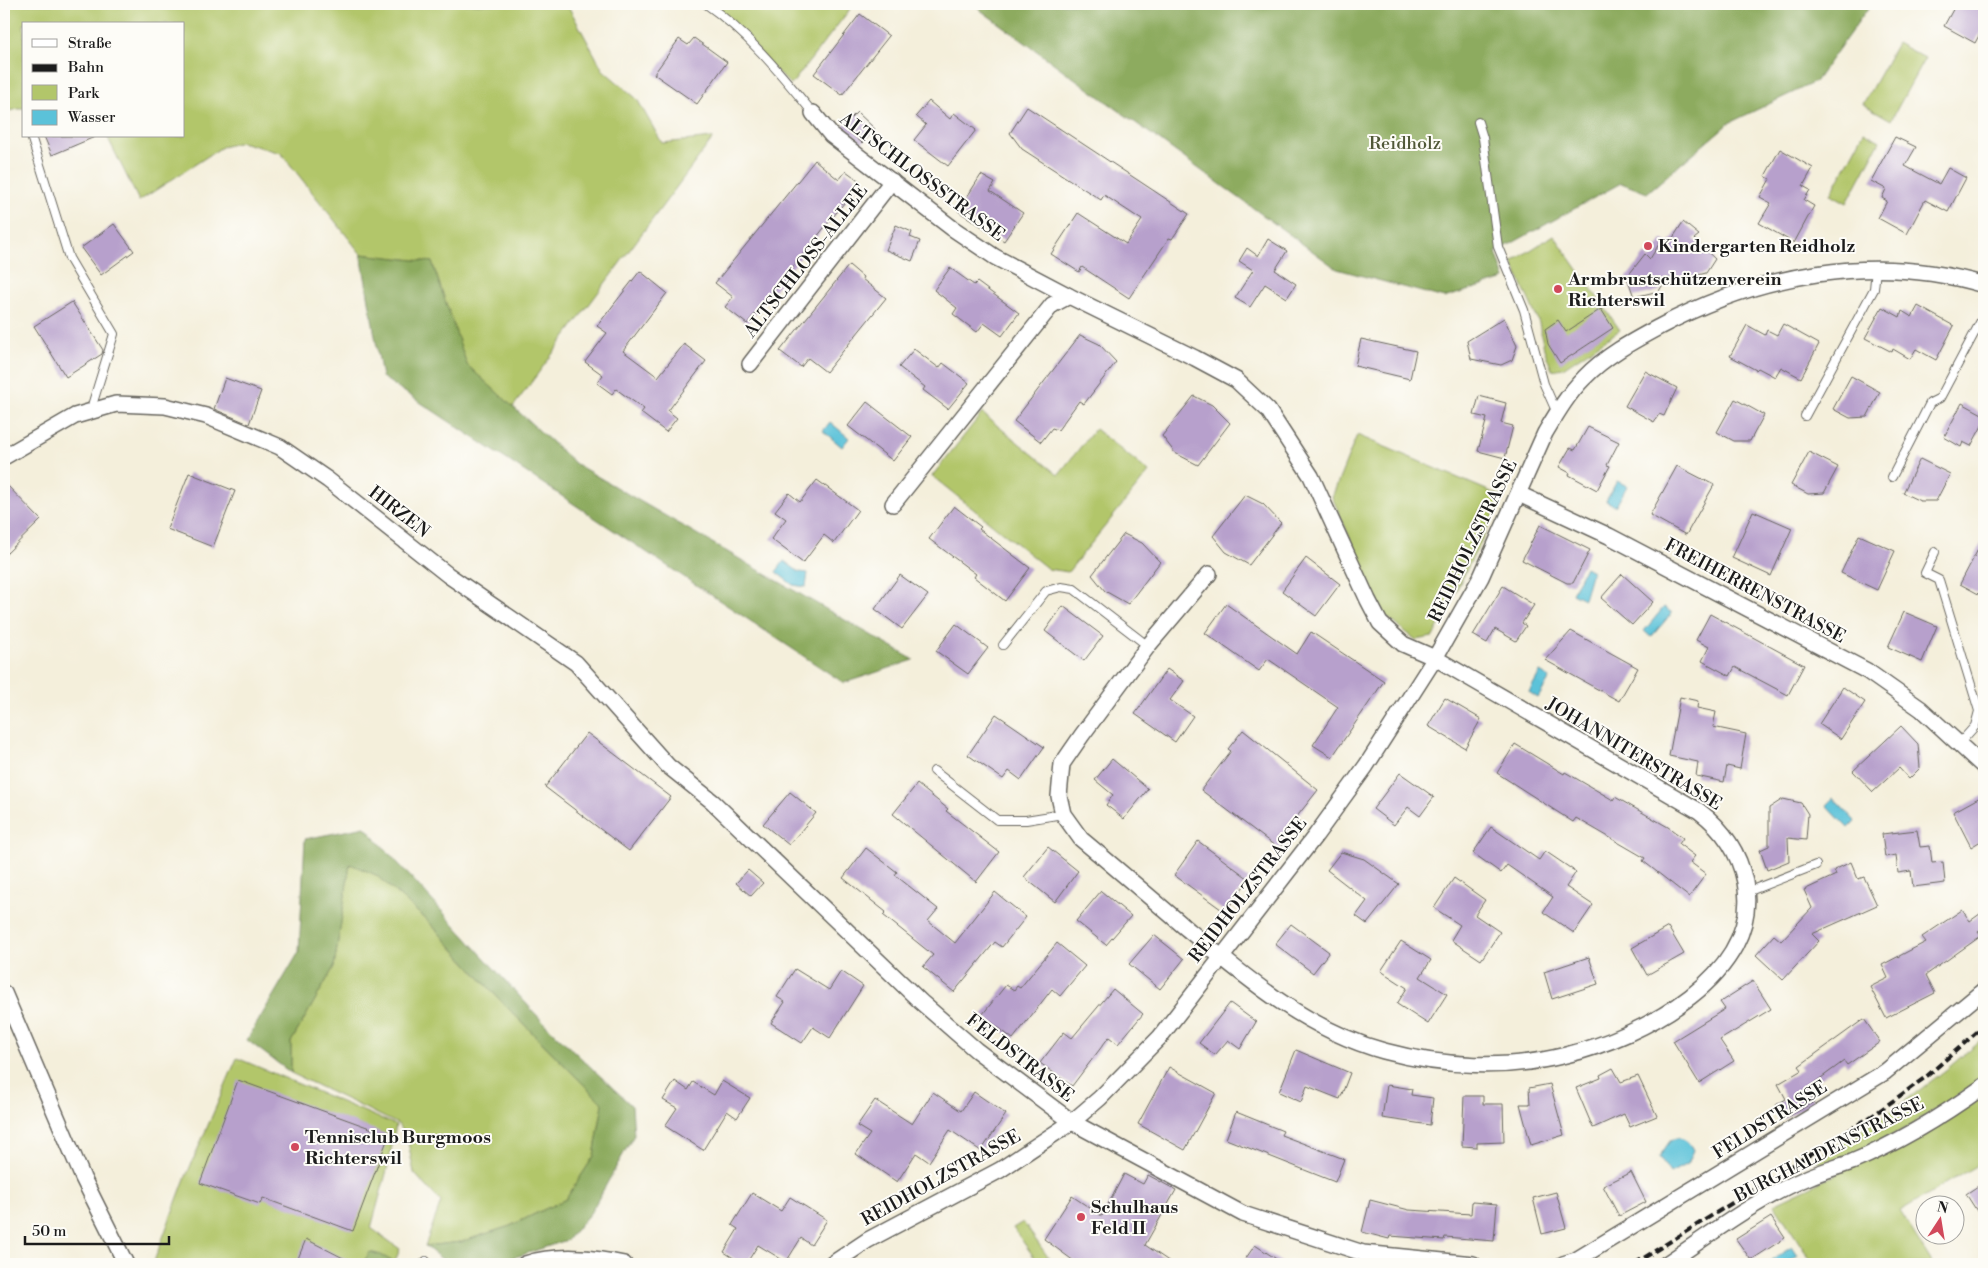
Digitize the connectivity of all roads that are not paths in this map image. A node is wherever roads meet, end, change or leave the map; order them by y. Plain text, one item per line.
1 (706, 4) edge
2 (813, 113) joint
3 (1478, 122) dead end
4 (32, 138) edge
5 (892, 181) junction
6 (1876, 269) junction
7 (1984, 285) edge
8 (1069, 296) junction
9 (1984, 315) edge
10 (750, 364) dead end
11 (90, 412) junction
12 (1557, 413) junction
13 (1805, 416) dead end
14 (4, 456) edge
15 (1892, 477) dead end
16 (1519, 494) junction
17 (893, 504) dead end
18 (1935, 552) dead end
19 (1209, 574) dead end
20 (1002, 645) dead end
21 (1148, 646) junction
22 (1435, 658) junction
23 (1959, 744) junction
24 (1984, 767) edge
25 (934, 771) dead end
26 (713, 802) joint
27 (1063, 814) junction
28 (1816, 865) dead end
29 (1747, 892) junction
30 (1220, 956) junction
31 (1984, 990) edge
32 (4, 993) edge
33 (1984, 1086) edge
34 (1072, 1122) junction
35 (126, 1264) edge
36 (525, 1264) edge
37 (624, 1264) edge
38 (832, 1264) edge
39 (1473, 1264) edge
40 (1563, 1264) edge
41 (1666, 1264) edge

1 - 2 lane, ALTSCHLOSSSTRASSE
2 - 5 street, ALTSCHLOSSSTRASSE
3 - 12 lane
4 - 11 lane
5 - 8 street, ALTSCHLOSSSTRASSE
5 - 10 street, ALTSCHLOSS-ALLEE
6 - 7 street, REIDHOLZSTRASSE
6 - 12 street, REIDHOLZSTRASSE
6 - 13 lane
8 - 17 street
8 - 22 street, ALTSCHLOSSSTRASSE
9 - 15 lane
11 - 14 street, HIRZEN
11 - 26 street, HIRZEN
12 - 16 street, REIDHOLZSTRASSE
16 - 22 street, REIDHOLZSTRASSE
16 - 23 street, FREIHERRENSTRASSE
18 - 23 lane
19 - 21 street
20 - 21 lane
21 - 27 street
22 - 29 street, JOHANNITERSTRASSE
22 - 30 street, REIDHOLZSTRASSE
23 - 24 street, FREIHERRENSTRASSE
25 - 27 lane
26 - 34 street, FELDSTRASSE
27 - 30 street, JOHANNITERSTRASSE
28 - 29 lane
29 - 30 street, JOHANNITERSTRASSE
30 - 34 street, REIDHOLZSTRASSE
31 - 40 street, FELDSTRASSE
32 - 35 street
33 - 41 street, BURGHALDENSTRASSE
34 - 38 street, REIDHOLZSTRASSE
34 - 39 street, FELDSTRASSE
36 - 37 street

